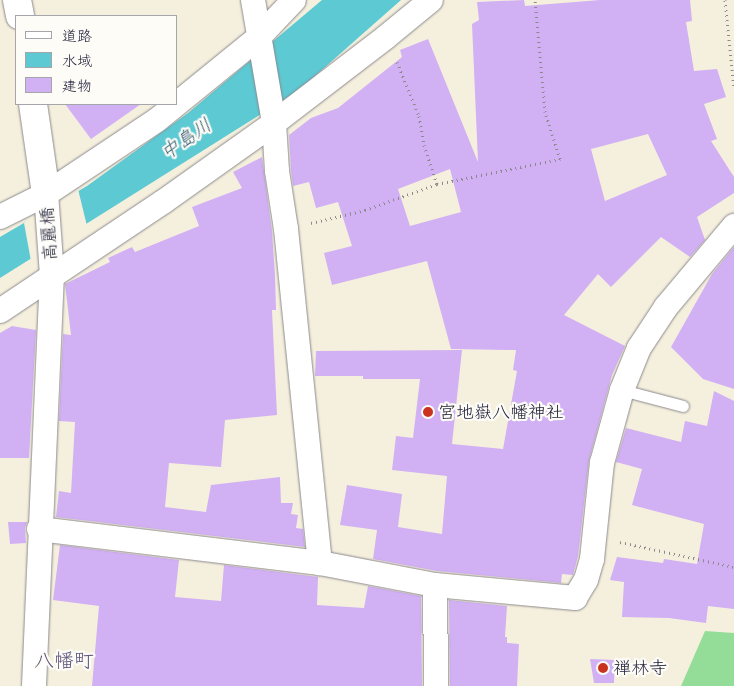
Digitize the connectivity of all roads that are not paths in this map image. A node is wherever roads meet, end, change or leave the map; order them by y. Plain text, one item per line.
1 (17, 0) edge
2 (253, 0) edge
3 (294, 0) edge
4 (431, 0) edge
5 (20, 15) edge
6 (258, 38) junction
7 (178, 103) edge
8 (33, 105) edge
9 (175, 105) edge
10 (274, 123) junction
11 (46, 194) junction
12 (0, 217) edge
13 (734, 226) edge
14 (52, 275) junction
15 (0, 311) edge
16 (622, 390) junction
17 (683, 406) dead end
18 (39, 529) junction
19 (320, 563) junction
20 (435, 585) junction
21 (34, 686) edge
22 (436, 686) edge

1 - 5 street
2 - 6 street
3 - 6 street
4 - 10 street
6 - 7 street
6 - 10 street
8 - 11 street
9 - 11 street
10 - 14 street
10 - 19 street
11 - 12 street
11 - 14 street, 高麗橋
13 - 16 street
14 - 15 street
14 - 18 street, 高麗橋
16 - 17 lane
16 - 20 street
18 - 19 street
18 - 21 street, 高麗橋
19 - 20 street
20 - 22 street

